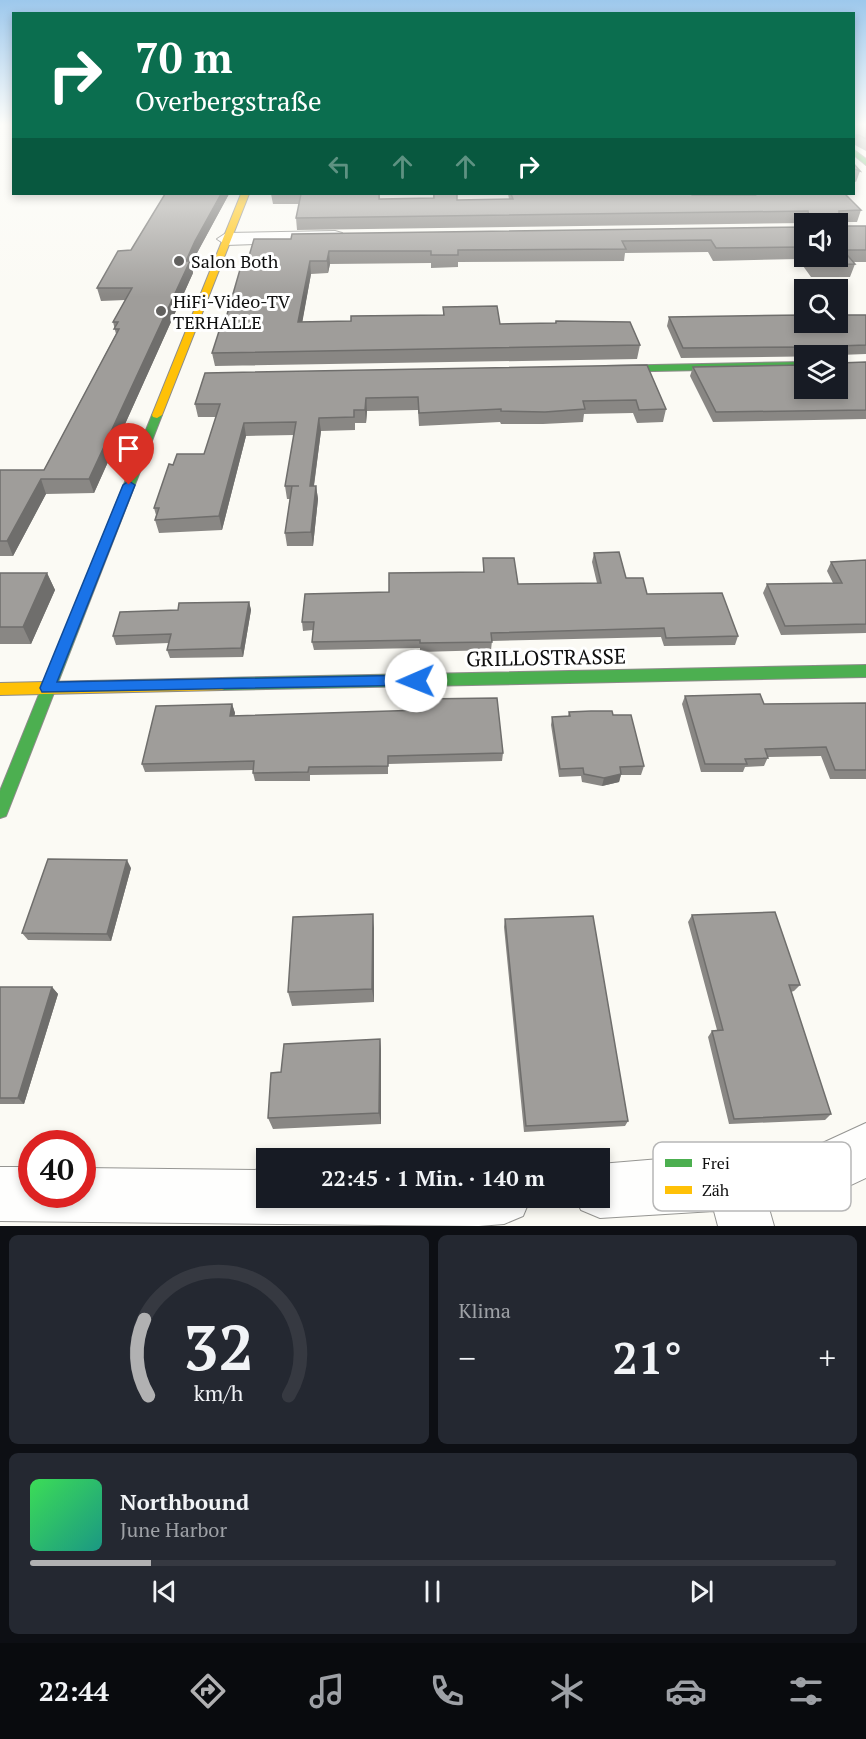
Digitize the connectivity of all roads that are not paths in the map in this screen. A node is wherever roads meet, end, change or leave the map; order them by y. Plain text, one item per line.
1 (245, 195) edge
2 (356, 237) edge
3 (226, 239) junction
4 (794, 365) edge
5 (589, 369) edge
6 (866, 670) edge
7 (48, 688) junction
8 (0, 689) edge
9 (0, 811) edge
10 (866, 1150) edge
11 (851, 1157) edge
12 (610, 1192) edge
13 (0, 1194) edge
14 (653, 1196) edge
15 (256, 1197) edge

1 - 3 street
2 - 3 street
3 - 7 street
4 - 5 street
6 - 7 street, GRILLOSTRASSE
7 - 8 street, GRILLOSTRASSE
7 - 9 street
10 - 11 street
12 - 14 street
13 - 15 street

